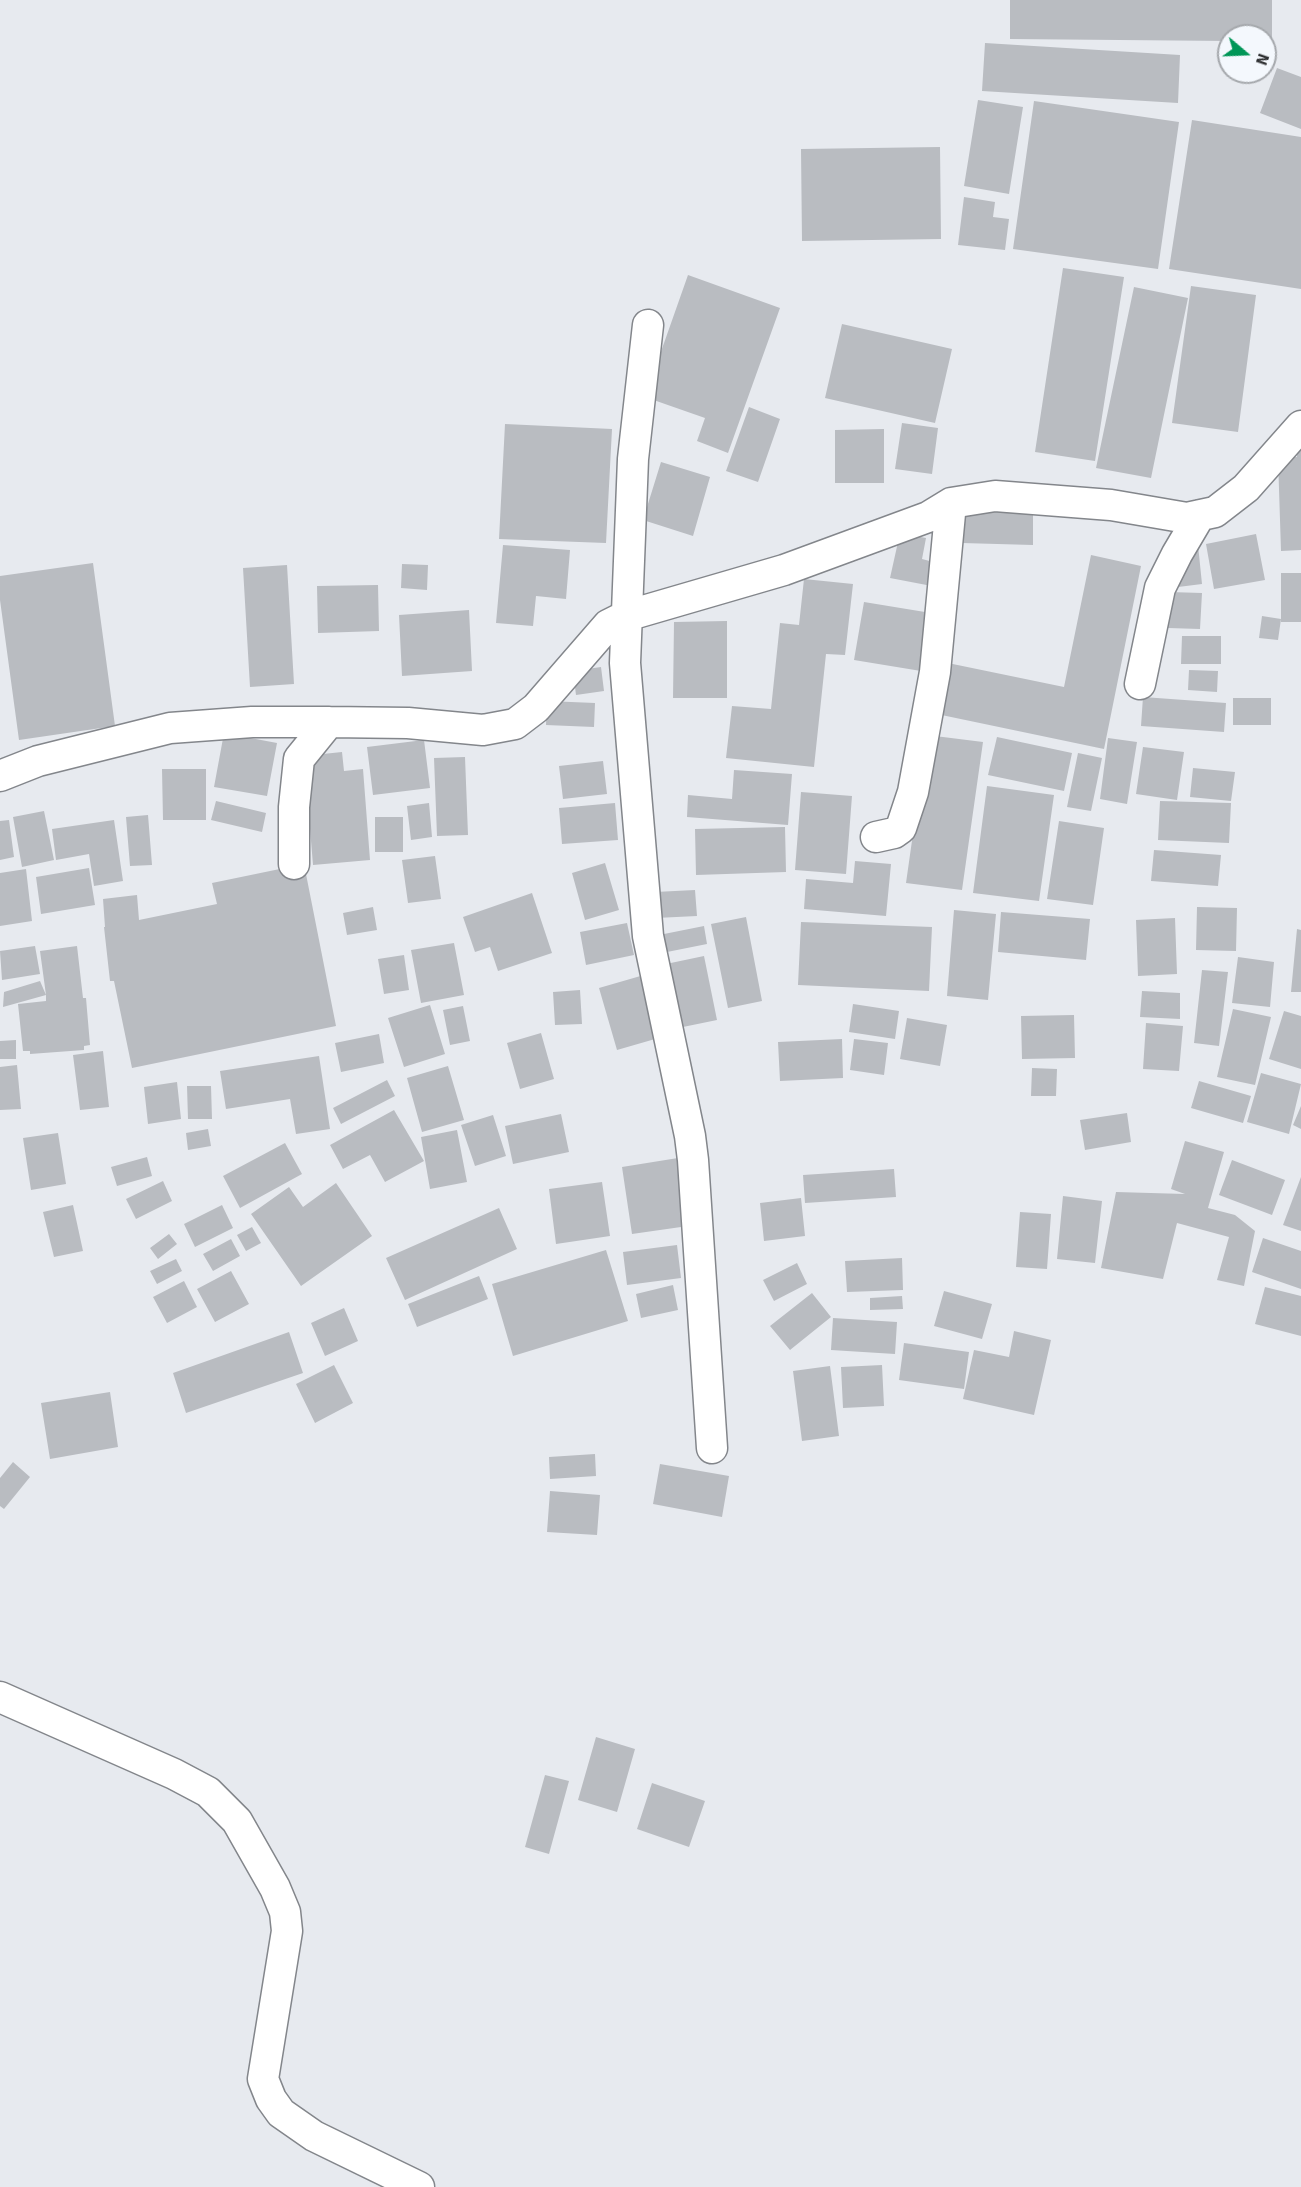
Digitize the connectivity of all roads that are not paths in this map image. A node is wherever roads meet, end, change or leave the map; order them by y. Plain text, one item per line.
1 (648, 325) dead end
2 (1301, 426) edge
3 (951, 503) junction
4 (1200, 515) junction
5 (626, 616) junction
6 (1140, 684) dead end
7 (329, 722) junction
8 (0, 776) edge
9 (876, 837) dead end
10 (294, 864) dead end
11 (712, 1448) dead end
12 (0, 1697) edge
13 (419, 2187) edge

1 - 5 street
2 - 4 street
3 - 4 street
3 - 5 street
3 - 9 street
4 - 6 street
5 - 7 street
5 - 11 street
7 - 8 street
7 - 10 street
12 - 13 street

